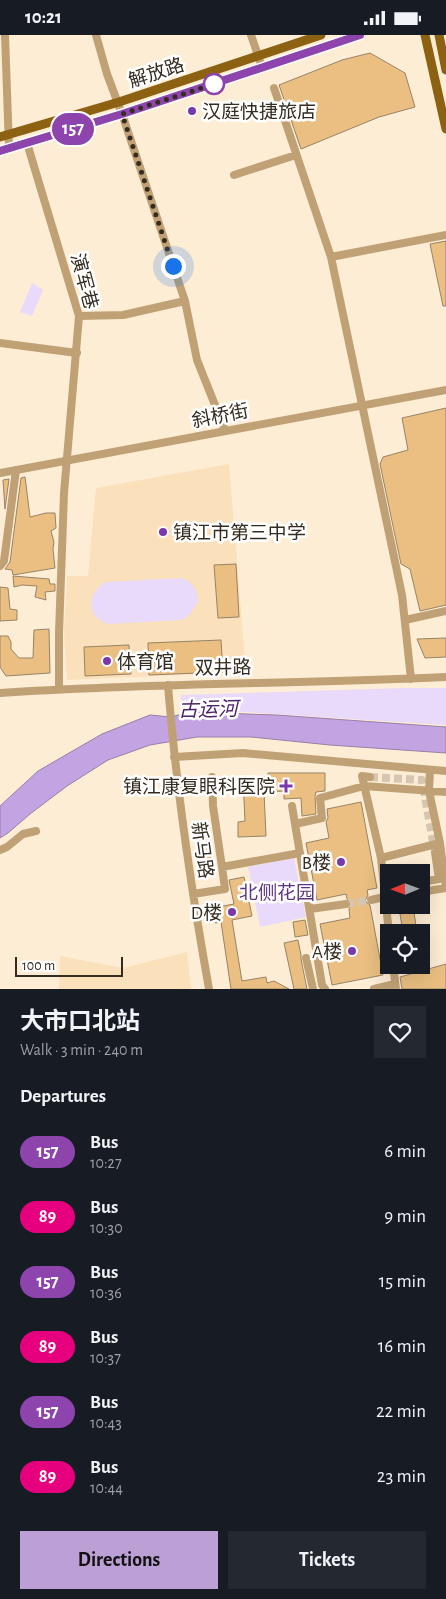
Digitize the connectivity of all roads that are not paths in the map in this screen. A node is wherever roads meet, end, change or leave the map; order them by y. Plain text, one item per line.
1 (5, 35) edge
2 (96, 35) edge
3 (251, 35) edge
4 (320, 35) edge
5 (360, 35) edge
6 (425, 35) edge
7 (439, 35) edge
8 (258, 55) junction
9 (262, 67) junction
10 (446, 70) edge
11 (274, 88) dead end
12 (117, 102) junction
13 (122, 114) junction
14 (446, 129) edge
15 (4, 135) edge
16 (27, 143) junction
17 (9, 147) junction
18 (0, 151) edge
19 (296, 155) junction
20 (234, 175) dead end
21 (446, 235) edge
22 (331, 257) junction
23 (185, 301) junction
24 (79, 316) junction
25 (0, 343) edge
26 (77, 353) junction
27 (446, 390) edge
28 (361, 405) junction
29 (225, 430) junction
30 (68, 461) junction
31 (16, 469) junction
32 (0, 473) edge
33 (0, 566) edge
34 (446, 611) edge
35 (405, 619) junction
36 (446, 677) edge
37 (411, 679) junction
38 (168, 685) junction
39 (59, 689) junction
40 (0, 693) edge
41 (174, 757) junction
42 (430, 770) junction
43 (446, 771) edge
44 (212, 777) dead end
45 (370, 777) dead end
46 (364, 786) junction
47 (429, 791) junction
48 (446, 792) edge
49 (292, 806) dead end
50 (296, 824) junction
51 (36, 831) dead end
52 (440, 843) junction
53 (0, 850) edge
54 (300, 853) junction
55 (435, 853) tunnel mouth
56 (381, 858) junction
57 (382, 864) edge
58 (222, 867) junction
59 (430, 881) edge
60 (430, 891) edge
61 (193, 894) junction
62 (380, 898) edge
63 (371, 900) tunnel mouth
64 (346, 904) tunnel mouth
65 (310, 909) junction
66 (320, 948) dead end
67 (306, 958) dead end
68 (396, 986) edge
69 (209, 989) edge
70 (313, 989) edge
71 (326, 989) edge
72 (374, 989) edge

1 - 15 street
2 - 12 street
3 - 8 street
4 - 8 main road, 解放路
5 - 9 main road, 解放路
6 - 14 main road
7 - 10 main road
8 - 9 street
8 - 12 main road, 解放路
9 - 13 main road, 解放路
11 - 19 street
12 - 13 street
12 - 15 main road, 解放路
13 - 16 main road, 解放路
13 - 23 street
15 - 17 street
16 - 17 main road, 解放路
16 - 24 street, 演军巷
17 - 18 main road, 解放路
19 - 20 street
19 - 22 street
21 - 22 street
22 - 28 street
23 - 24 street
23 - 29 street
24 - 26 street, 演军巷
25 - 26 street
26 - 30 street, 演军巷
27 - 28 street, 斜桥街
28 - 29 street, 斜桥街
28 - 35 street
29 - 30 street, 斜桥街
30 - 31 street, 斜桥街
30 - 39 street, 演军巷
31 - 32 street, 斜桥街
31 - 33 street
34 - 35 street
35 - 37 street
36 - 37 street, 双井路
37 - 38 street, 双井路
38 - 39 street, 双井路
38 - 41 street, 新马路
39 - 40 street, 双井路
41 - 42 street
41 - 61 street, 新马路
42 - 43 street
42 - 47 street
44 - 58 street
45 - 46 street
46 - 47 street
46 - 50 street
46 - 56 street
47 - 48 street
47 - 52 street
49 - 50 street
50 - 54 street
51 - 53 street
52 - 56 street
52 - 60 street
54 - 58 street
54 - 65 street
55 - 59 street
56 - 57 street
58 - 61 street
61 - 69 street, 新马路
62 - 63 street
64 - 65 street
65 - 71 street
66 - 71 street
67 - 70 street
68 - 72 street

